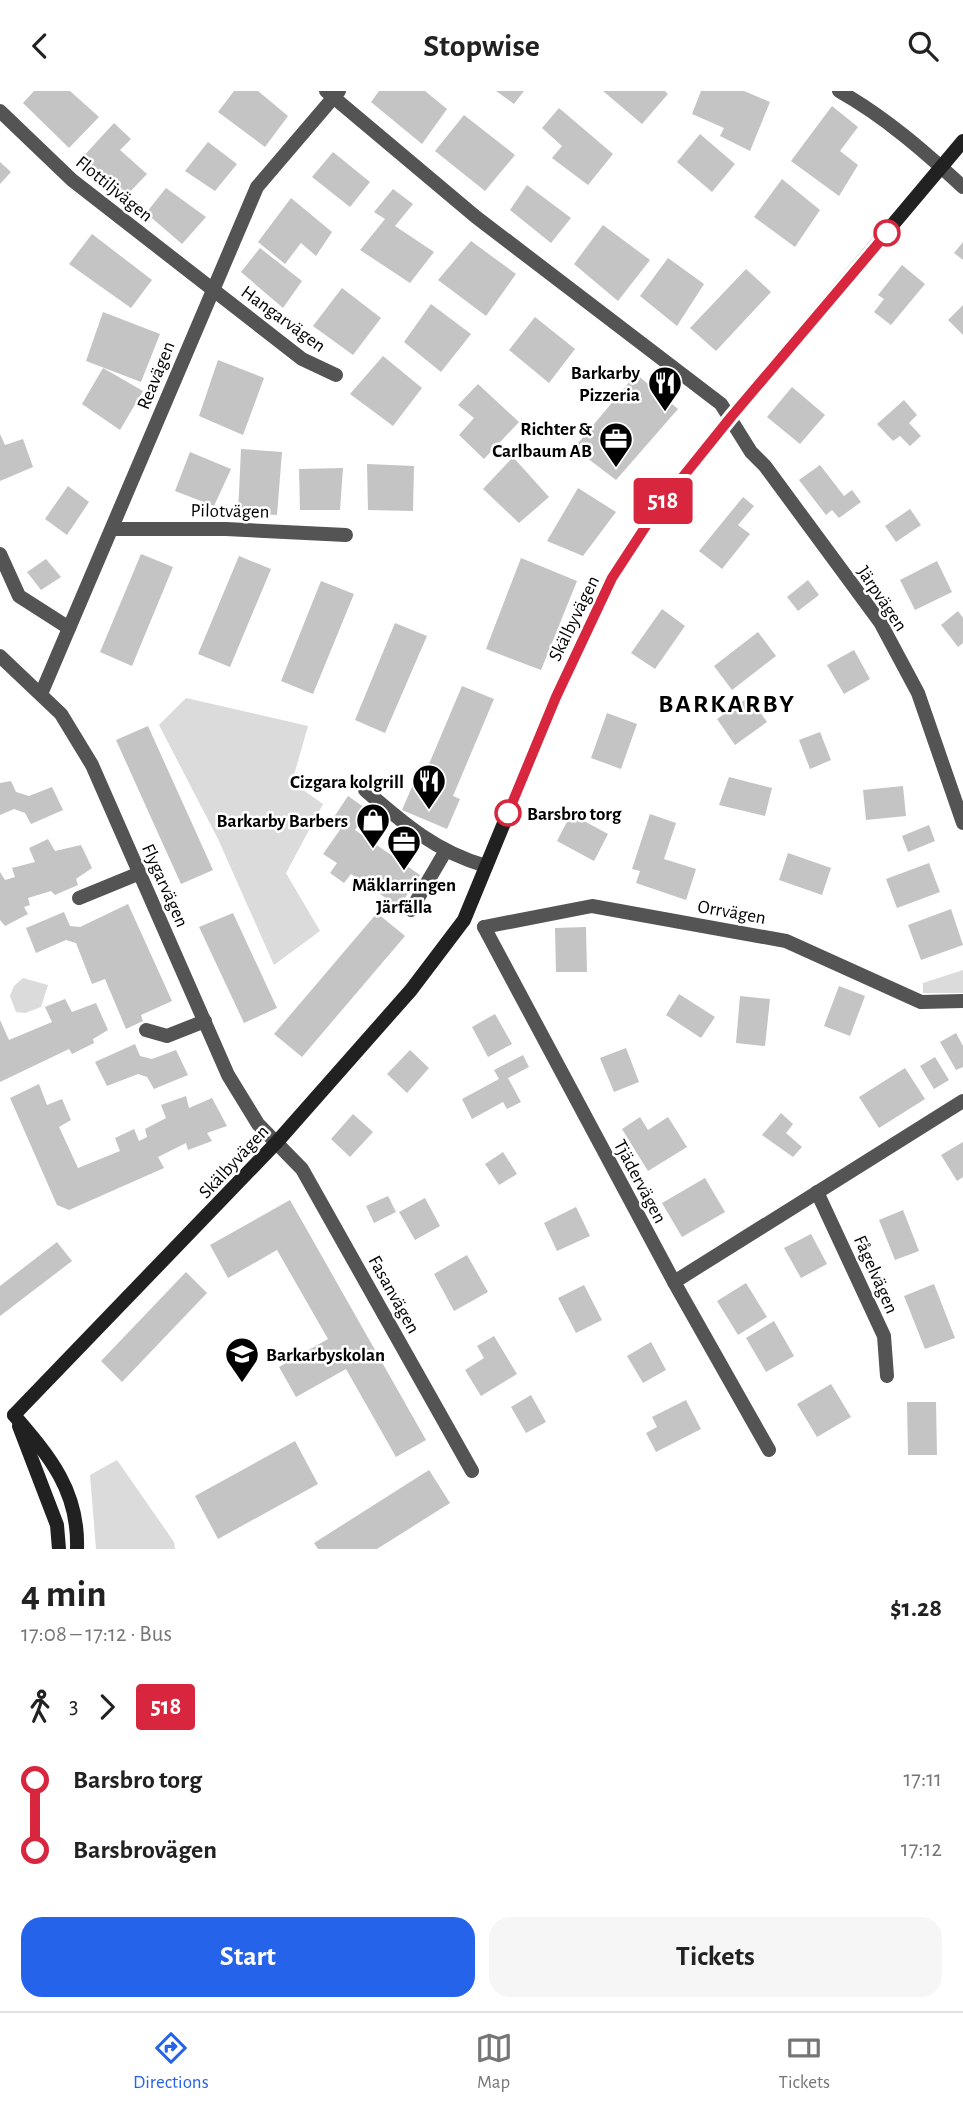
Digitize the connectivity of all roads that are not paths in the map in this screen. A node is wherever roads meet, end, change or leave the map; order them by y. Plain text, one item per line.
1 (838, 91) edge
2 (333, 93) edge
3 (0, 111) edge
4 (963, 141) edge
5 (943, 168) junction
6 (963, 187) edge
7 (211, 289) junction
8 (336, 375) dead end
9 (731, 417) junction
10 (113, 529) junction
11 (346, 535) dead end
12 (0, 554) edge
13 (69, 628) junction
14 (0, 656) edge
15 (40, 694) junction
16 (365, 790) dead end
17 (963, 823) edge
18 (445, 852) junction
19 (486, 866) junction
20 (140, 873) junction
21 (79, 898) dead end
22 (411, 910) dead end
23 (464, 920) junction
24 (484, 927) junction
25 (963, 1001) edge
26 (205, 1021) junction
27 (146, 1031) dead end
28 (963, 1101) edge
29 (276, 1143) junction
30 (817, 1192) junction
31 (674, 1282) junction
32 (887, 1376) dead end
33 (15, 1415) junction
34 (769, 1450) dead end
35 (472, 1471) dead end
36 (59, 1549) edge
37 (77, 1549) edge

1 - 5 street
2 - 7 street, Reavägen
2 - 9 street, Järpvägen
3 - 7 street, Flottiljvägen
4 - 5 street, Skälbyvägen
5 - 6 street
5 - 9 street, Skälbyvägen
7 - 8 street, Hangarvägen
7 - 10 street, Reavägen
9 - 17 street, Järpvägen
9 - 19 street, Skälbyvägen
10 - 11 street, Pilotvägen
10 - 13 street, Reavägen
12 - 13 street
13 - 15 street, Reavägen
14 - 15 street, Flygarvägen
15 - 20 street, Flygarvägen
16 - 18 street
18 - 19 street
18 - 22 street
19 - 23 street, Skälbyvägen
20 - 21 street
20 - 26 street, Flygarvägen
23 - 24 street
23 - 29 street, Skälbyvägen
24 - 25 street, Orrvägen
24 - 31 street, Tjädervägen
26 - 27 street
26 - 29 street, Flygarvägen
28 - 30 street
29 - 33 street, Skälbyvägen
29 - 35 street, Fasanvägen
30 - 31 street
30 - 32 street, Fågelvägen
31 - 34 street, Tjädervägen
33 - 36 street
33 - 37 street

